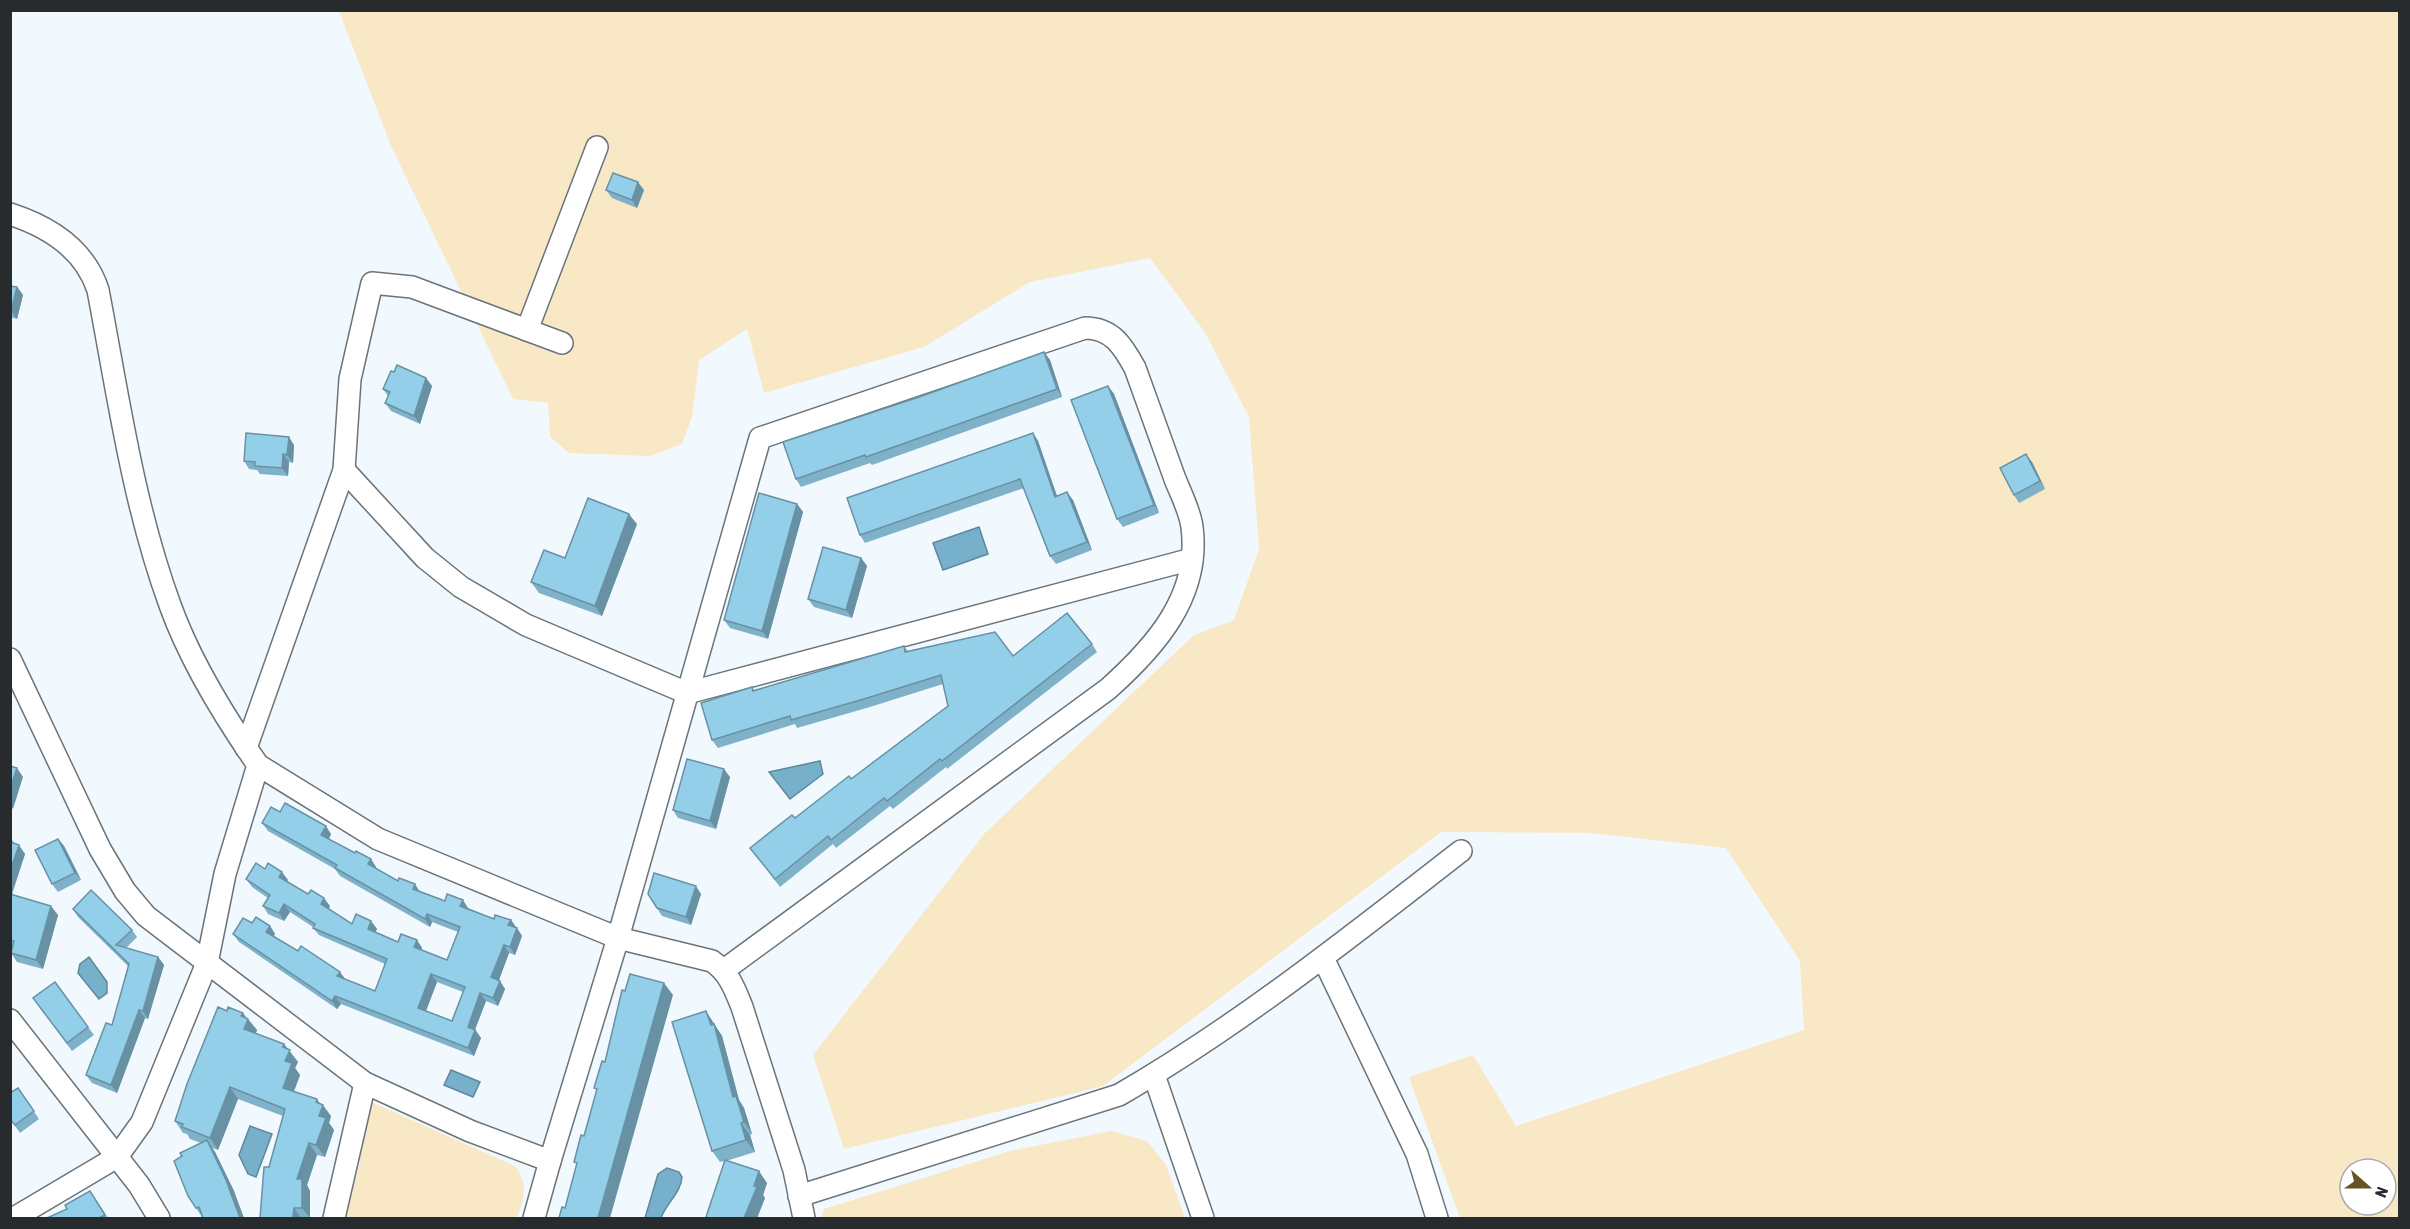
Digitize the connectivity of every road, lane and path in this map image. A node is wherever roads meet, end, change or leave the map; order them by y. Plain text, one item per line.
1 (597, 147) dead end
2 (10, 214) edge
3 (527, 330) junction
4 (562, 343) dead end
5 (344, 470) junction
6 (1192, 559) junction
7 (10, 659) edge
8 (687, 693) junction
9 (252, 756) junction
10 (1461, 851) dead end
11 (618, 938) junction
12 (1323, 958) junction
13 (207, 963) junction
14 (724, 970) junction
15 (10, 1020) edge
16 (1154, 1075) junction
17 (365, 1083) junction
18 (117, 1157) junction
19 (550, 1161) junction
20 (799, 1196) junction
21 (14, 1218) edge
22 (159, 1218) edge
23 (334, 1218) edge
24 (534, 1218) edge
25 (804, 1218) edge
26 (1203, 1218) edge
27 (1437, 1218) edge

1 - 3 street
2 - 9 street
3 - 4 street
3 - 5 street
5 - 8 street
5 - 9 street
6 - 8 street
6 - 8 street
6 - 14 street
7 - 13 street
8 - 11 street
9 - 11 street
9 - 13 street
10 - 12 street
11 - 14 street
11 - 19 street
12 - 16 street
12 - 27 street
13 - 17 street
13 - 18 street
14 - 20 street
15 - 18 street
16 - 20 street
16 - 26 street
17 - 19 street
17 - 23 street
18 - 21 street
18 - 22 street
19 - 24 street
20 - 25 street

